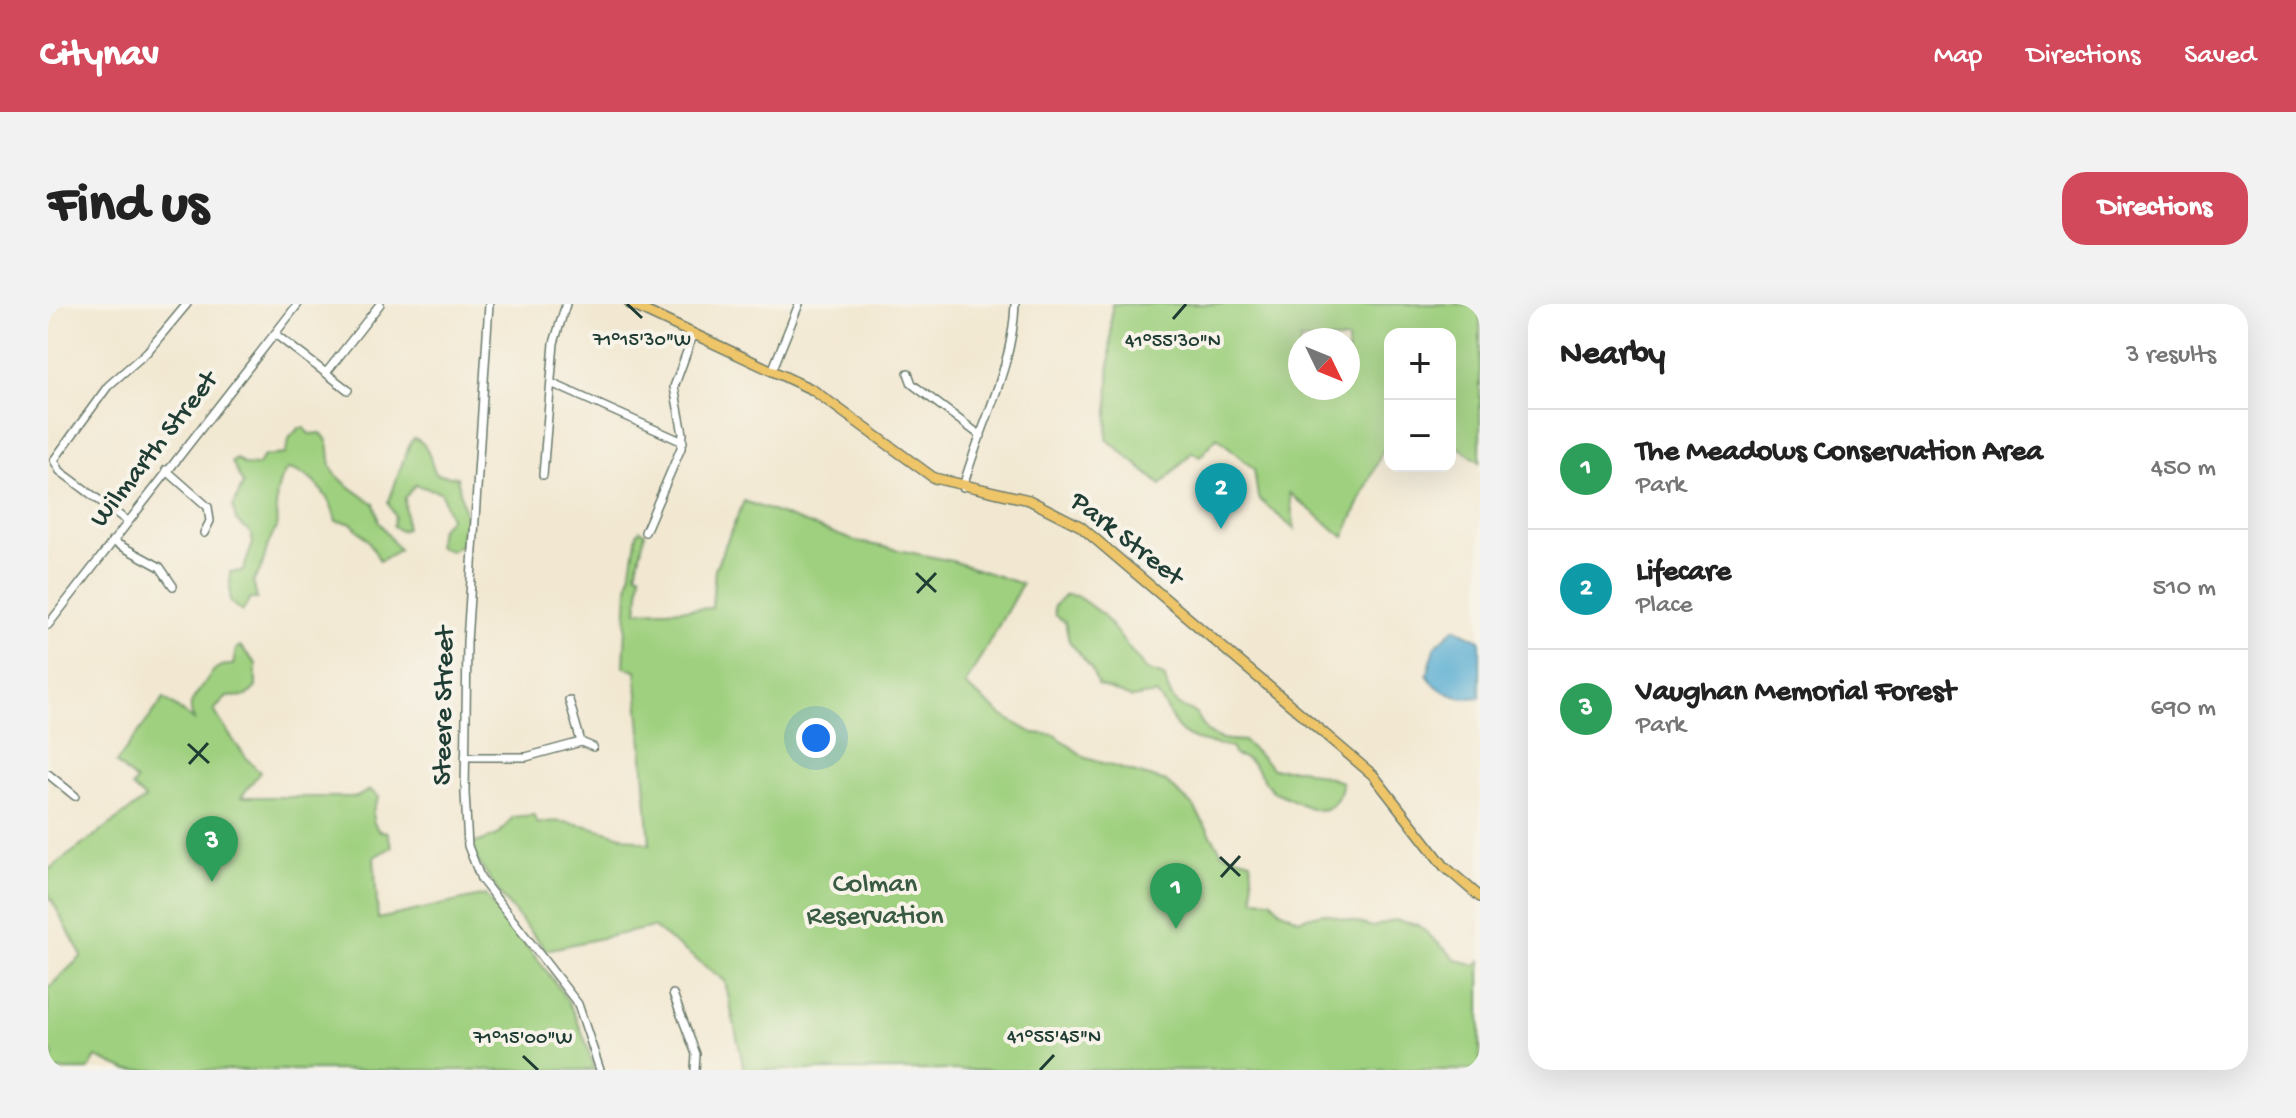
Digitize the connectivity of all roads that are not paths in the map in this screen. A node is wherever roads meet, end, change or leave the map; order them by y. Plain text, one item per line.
1 (187, 304) edge
2 (298, 304) edge
3 (380, 304) edge
4 (489, 304) edge
5 (566, 304) edge
6 (630, 304) edge
7 (799, 304) edge
8 (1015, 304) edge
9 (644, 307) edge
10 (275, 334) junction
11 (693, 335) junction
12 (772, 371) junction
13 (326, 373) junction
14 (908, 373) dead end
15 (551, 383) junction
16 (348, 390) dead end
17 (981, 436) junction
18 (683, 442) junction
19 (166, 470) junction
20 (543, 475) dead end
21 (963, 487) junction
22 (127, 521) junction
23 (645, 532) dead end
24 (204, 533) dead end
25 (112, 541) junction
26 (173, 586) dead end
27 (48, 625) edge
28 (569, 700) dead end
29 (581, 742) junction
30 (593, 747) dead end
31 (465, 757) junction
32 (48, 774) edge
33 (75, 796) dead end
34 (1480, 897) edge
35 (673, 994) dead end
36 (600, 1070) edge
37 (695, 1070) edge

1 - 22 street
2 - 10 street, Wilmarth Street
3 - 13 street
4 - 31 street, Steere Street
5 - 15 street
6 - 9 main road, Park Street
7 - 12 street
8 - 17 street
9 - 11 main road, Park Street
10 - 13 street
10 - 19 street, Wilmarth Street
11 - 12 main road, Park Street
11 - 18 street
12 - 21 main road, Park Street
13 - 16 street
14 - 17 street
15 - 18 street
15 - 20 street
17 - 21 street
18 - 23 street
19 - 22 street, Wilmarth Street
19 - 24 street
21 - 34 main road, Park Street
22 - 25 street, Wilmarth Street
25 - 26 street
25 - 27 street, Wilmarth Street
28 - 29 street
29 - 30 street
29 - 31 street
31 - 36 street, Steere Street
32 - 33 street
35 - 37 street

